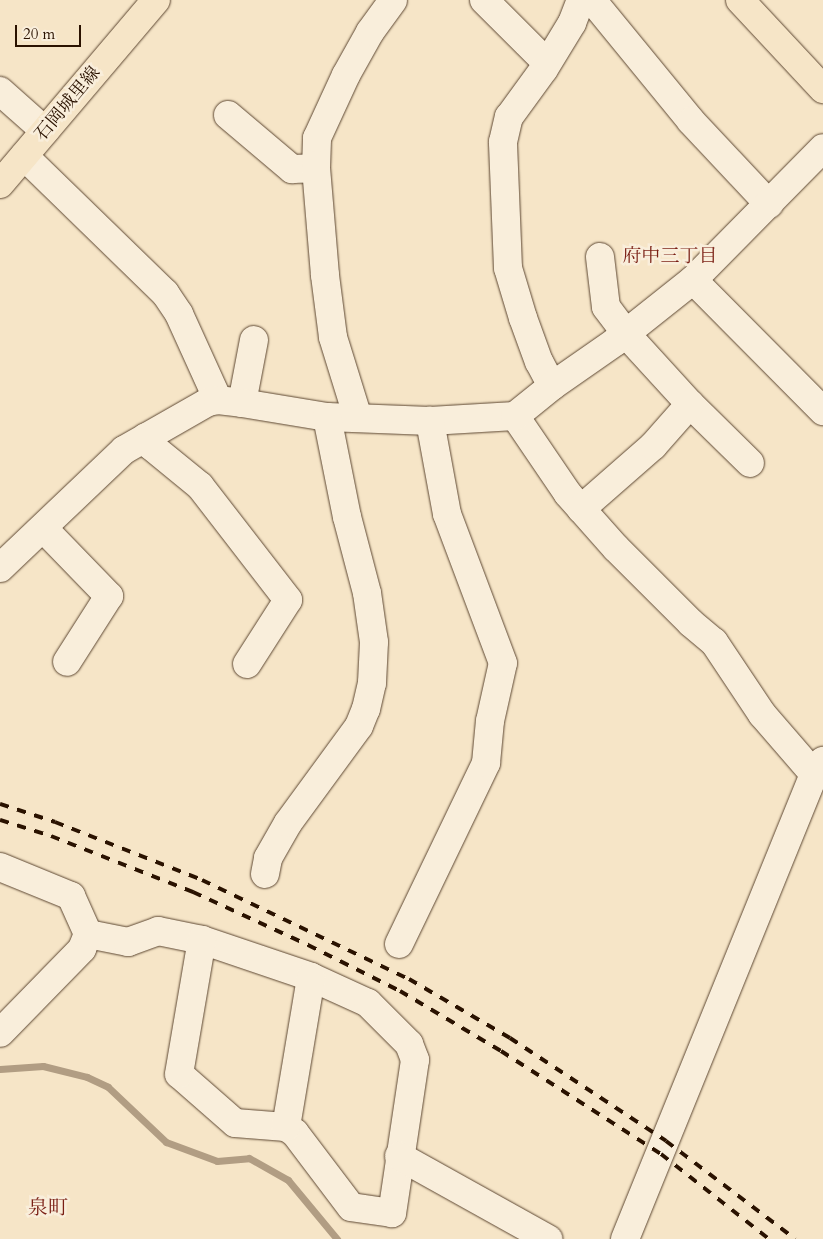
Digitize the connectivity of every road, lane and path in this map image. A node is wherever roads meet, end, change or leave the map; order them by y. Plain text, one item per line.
1 (156, 0) edge
2 (393, 0) edge
3 (484, 0) edge
4 (581, 0) edge
5 (592, 0) edge
6 (740, 0) edge
7 (546, 62) junction
8 (823, 89) edge
9 (0, 91) edge
10 (228, 115) dead end
11 (44, 131) junction
12 (823, 148) edge
13 (24, 156) junction
14 (316, 168) junction
15 (0, 184) edge
16 (769, 204) junction
17 (600, 257) dead end
18 (693, 280) junction
19 (626, 334) junction
20 (254, 340) dead end
21 (552, 386) junction
22 (230, 401) junction
23 (690, 404) junction
24 (823, 411) edge
25 (515, 416) junction
26 (327, 417) junction
27 (358, 418) junction
28 (430, 421) junction
29 (146, 437) junction
30 (750, 463) dead end
31 (581, 509) junction
32 (42, 528) junction
33 (0, 568) edge
34 (67, 662) dead end
35 (247, 664) dead end
36 (817, 782) edge
37 (0, 868) edge
38 (265, 874) dead end
39 (88, 934) junction
40 (202, 940) junction
41 (399, 944) dead end
42 (311, 977) junction
43 (0, 1034) edge
44 (286, 1127) junction
45 (399, 1156) junction
46 (548, 1239) edge
47 (625, 1239) edge

1 - 11 main road, 石岡城里線
2 - 14 street
3 - 7 street
4 - 7 street
5 - 16 street
6 - 8 main road
7 - 21 street
9 - 11 street
10 - 14 street
11 - 13 main road, 石岡城里線
12 - 16 street
13 - 15 main road, 石岡城里線
13 - 22 street
14 - 27 street
16 - 18 street
17 - 19 street
18 - 19 street
18 - 24 street
19 - 21 street
19 - 23 street
20 - 22 street
21 - 25 street
22 - 26 street
22 - 29 street
23 - 30 street
23 - 31 street
25 - 28 street
25 - 31 street
26 - 27 street
26 - 38 street
27 - 28 street
28 - 41 street
29 - 32 street
29 - 35 street
31 - 36 street
32 - 33 street
32 - 34 street
36 - 47 street
37 - 39 street
39 - 40 street
39 - 43 street
40 - 42 street
40 - 44 street
42 - 44 street
42 - 45 street
44 - 45 street
45 - 46 street

